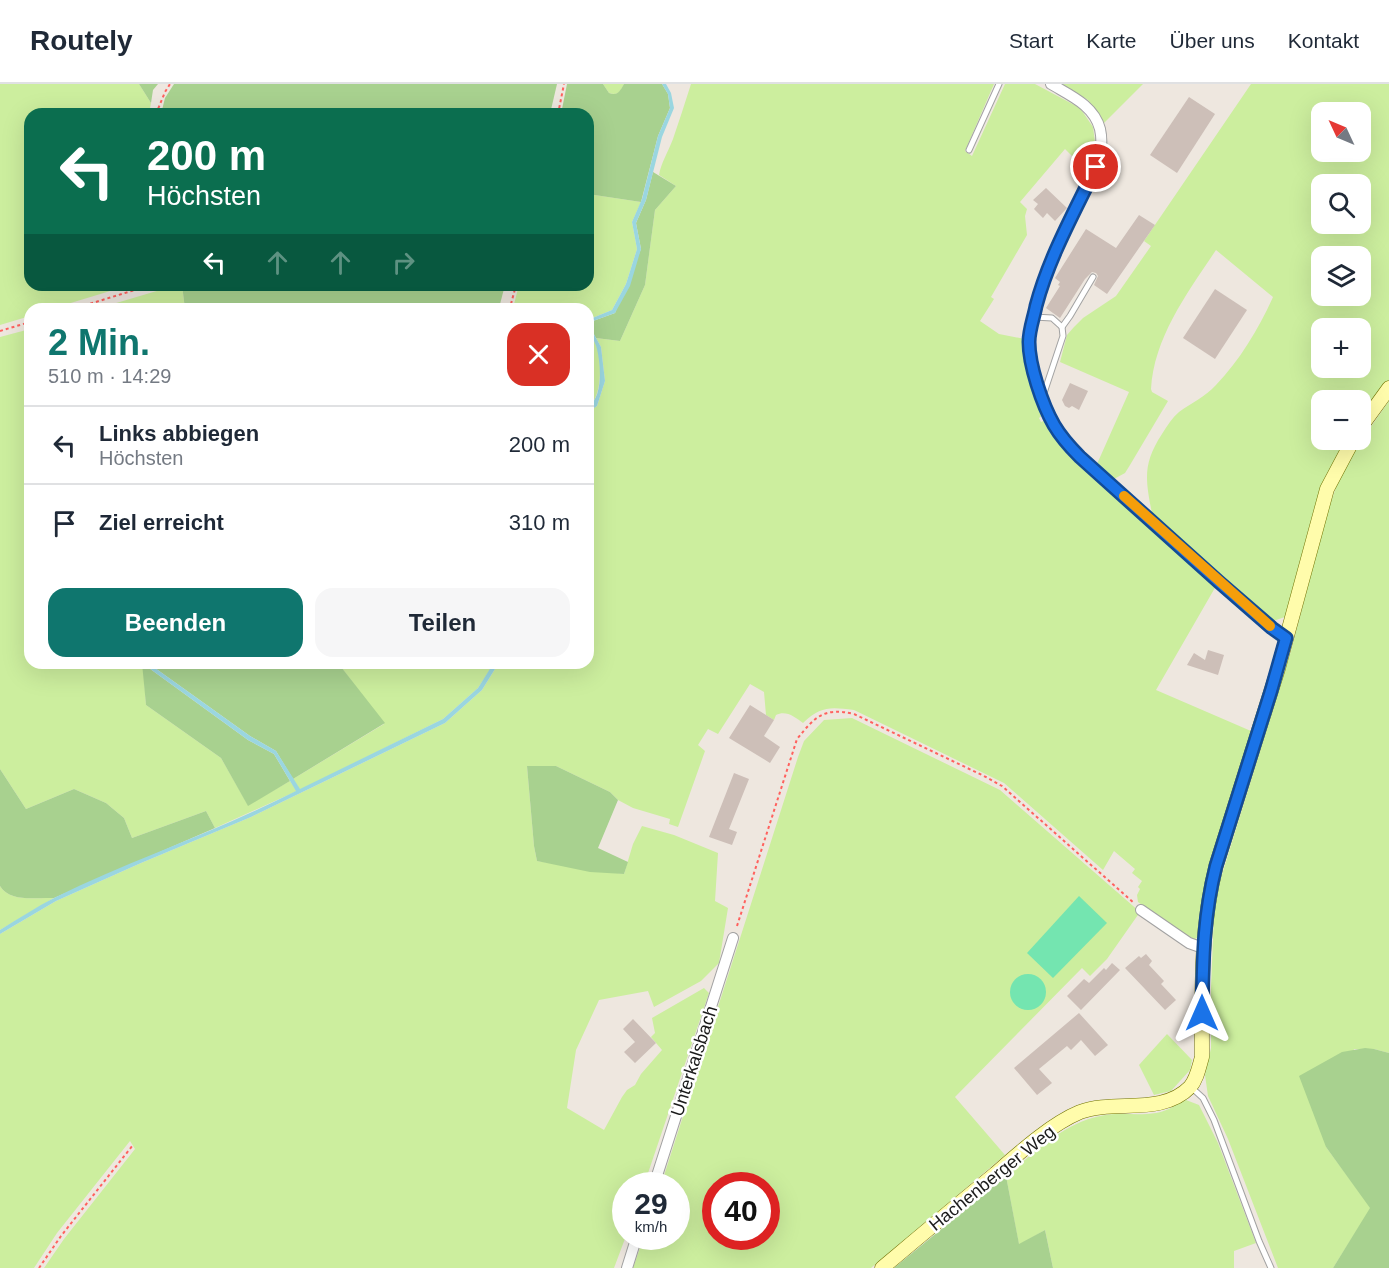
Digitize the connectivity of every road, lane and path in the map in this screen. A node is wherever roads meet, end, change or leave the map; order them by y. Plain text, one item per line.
1 (170, 84) edge
2 (564, 84) edge
3 (999, 84) edge
4 (1051, 84) edge
5 (157, 108) edge
6 (559, 108) edge
7 (969, 150) dead end
8 (1093, 277) dead end
9 (132, 291) edge
10 (93, 303) edge
11 (1034, 318) junction
12 (24, 324) edge
13 (1062, 327) junction
14 (0, 331) edge
15 (1389, 388) edge
16 (1042, 398) junction
17 (1371, 413) edge
18 (1348, 450) edge
19 (1286, 638) junction
20 (1141, 910) joint
21 (733, 938) joint
22 (1203, 948) junction
23 (1191, 1086) junction
24 (133, 1145) dead end
25 (658, 1172) edge
26 (633, 1250) edge
27 (39, 1268) edge
28 (627, 1268) edge
29 (882, 1268) edge
30 (1271, 1268) edge

1 - 5 path
2 - 6 path
3 - 7 lane
4 - 11 street
8 - 13 lane
9 - 10 path
11 - 13 lane
11 - 16 street
12 - 14 path
13 - 16 lane
15 - 17 street
16 - 19 street
18 - 19 street
19 - 22 street
20 - 21 path
20 - 22 street
21 - 25 street, Unterkalsbach
22 - 23 street
23 - 29 street, Hachenberger Weg
23 - 30 lane
24 - 27 path
26 - 28 street

